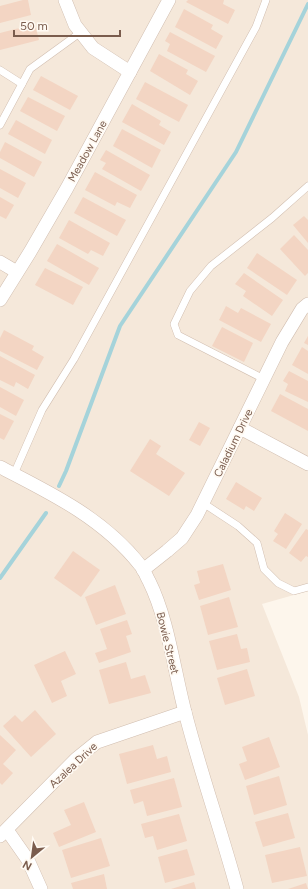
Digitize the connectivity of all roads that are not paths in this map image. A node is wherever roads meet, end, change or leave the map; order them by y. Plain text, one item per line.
1 (65, 0) edge
2 (169, 0) edge
3 (266, 0) edge
4 (81, 32) junction
5 (0, 70) edge
6 (130, 72) junction
7 (22, 84) junction
8 (0, 125) edge
9 (308, 186) edge
10 (0, 262) edge
11 (17, 272) junction
12 (0, 300) edge
13 (308, 304) edge
14 (264, 379) junction
15 (240, 428) junction
16 (308, 464) edge
17 (0, 467) edge
18 (14, 474) junction
19 (203, 503) junction
20 (143, 570) junction
21 (308, 587) edge
22 (185, 712) junction
23 (4, 833) edge
24 (41, 889) edge
25 (237, 889) edge

1 - 4 street
2 - 6 street, Meadow Lane
3 - 18 lane
4 - 6 street
4 - 7 lane
5 - 7 lane
6 - 11 street, Meadow Lane
7 - 8 lane
9 - 14 lane
10 - 11 street
11 - 12 street, Meadow Lane
13 - 14 street, Caladium Drive
14 - 15 street, Caladium Drive
15 - 16 street
15 - 19 street, Caladium Drive
17 - 18 street, Bowie Street
18 - 20 street, Bowie Street
19 - 20 street, Caladium Drive
19 - 21 lane
20 - 22 street, Bowie Street
22 - 23 street, Azalea Drive
22 - 25 street, Bowie Street
23 - 24 street

